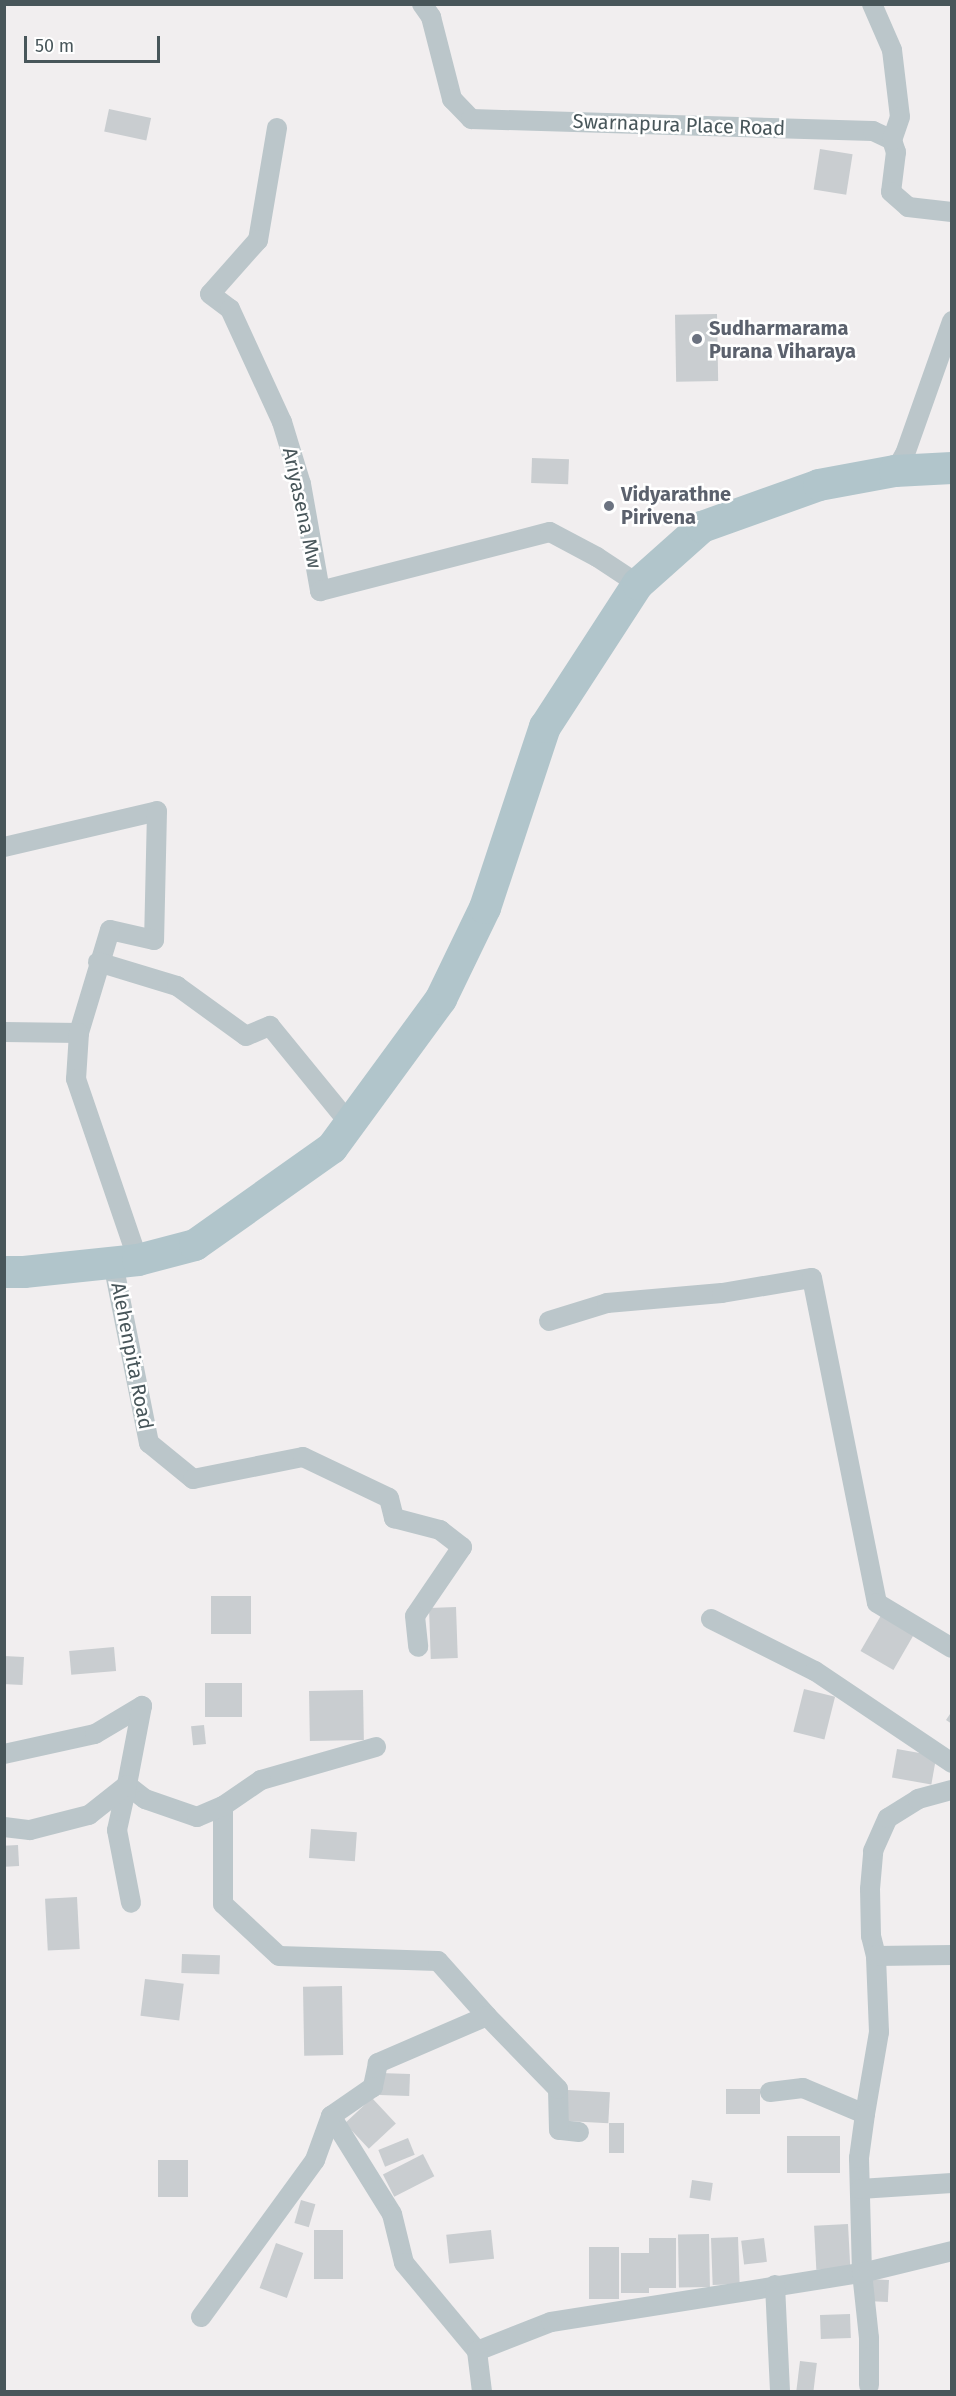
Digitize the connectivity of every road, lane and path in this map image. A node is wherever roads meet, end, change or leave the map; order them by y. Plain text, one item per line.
1 (422, 4) edge
2 (872, 4) edge
3 (277, 128) dead end
4 (892, 140) junction
5 (951, 212) edge
6 (951, 321) edge
7 (951, 468) edge
8 (895, 471) junction
9 (638, 584) junction
10 (4, 847) edge
11 (99, 962) junction
12 (4, 1032) edge
13 (78, 1033) junction
14 (350, 1125) junction
15 (126, 1261) junction
16 (4, 1272) edge
17 (549, 1321) dead end
18 (711, 1618) dead end
19 (418, 1647) dead end
20 (951, 1648) edge
21 (376, 1747) dead end
22 (4, 1754) edge
23 (951, 1763) edge
24 (127, 1785) junction
25 (951, 1790) edge
26 (223, 1806) junction
27 (4, 1827) edge
28 (131, 1903) dead end
29 (951, 1955) edge
30 (876, 1956) junction
31 (487, 2016) junction
32 (770, 2092) dead end
33 (865, 2114) junction
34 (331, 2116) junction
35 (579, 2132) dead end
36 (951, 2182) edge
37 (860, 2189) junction
38 (951, 2251) edge
39 (862, 2273) junction
40 (775, 2285) junction
41 (201, 2317) dead end
42 (477, 2351) junction
43 (869, 2385) dead end
44 (482, 2391) edge
45 (780, 2391) edge

1 - 4 street, Swarnapura Place Road
2 - 4 street
3 - 9 street, Ariyasena Mw
4 - 5 street
6 - 8 street
7 - 8 main road
8 - 9 main road
9 - 14 main road
10 - 11 street
11 - 13 street
11 - 14 street
12 - 13 street
13 - 15 street
14 - 15 main road
15 - 16 main road
15 - 19 street, Alehenpita Road
17 - 20 street
18 - 23 street
21 - 26 street
22 - 24 street
24 - 26 street
24 - 27 street
24 - 28 street
25 - 30 street
26 - 31 street
29 - 30 street
30 - 33 street
31 - 34 street
31 - 35 street
32 - 33 street
33 - 37 street
34 - 41 street
34 - 42 street
36 - 37 street
37 - 39 street
38 - 39 street
39 - 40 street
39 - 43 street
40 - 42 street
40 - 45 street
42 - 44 street

